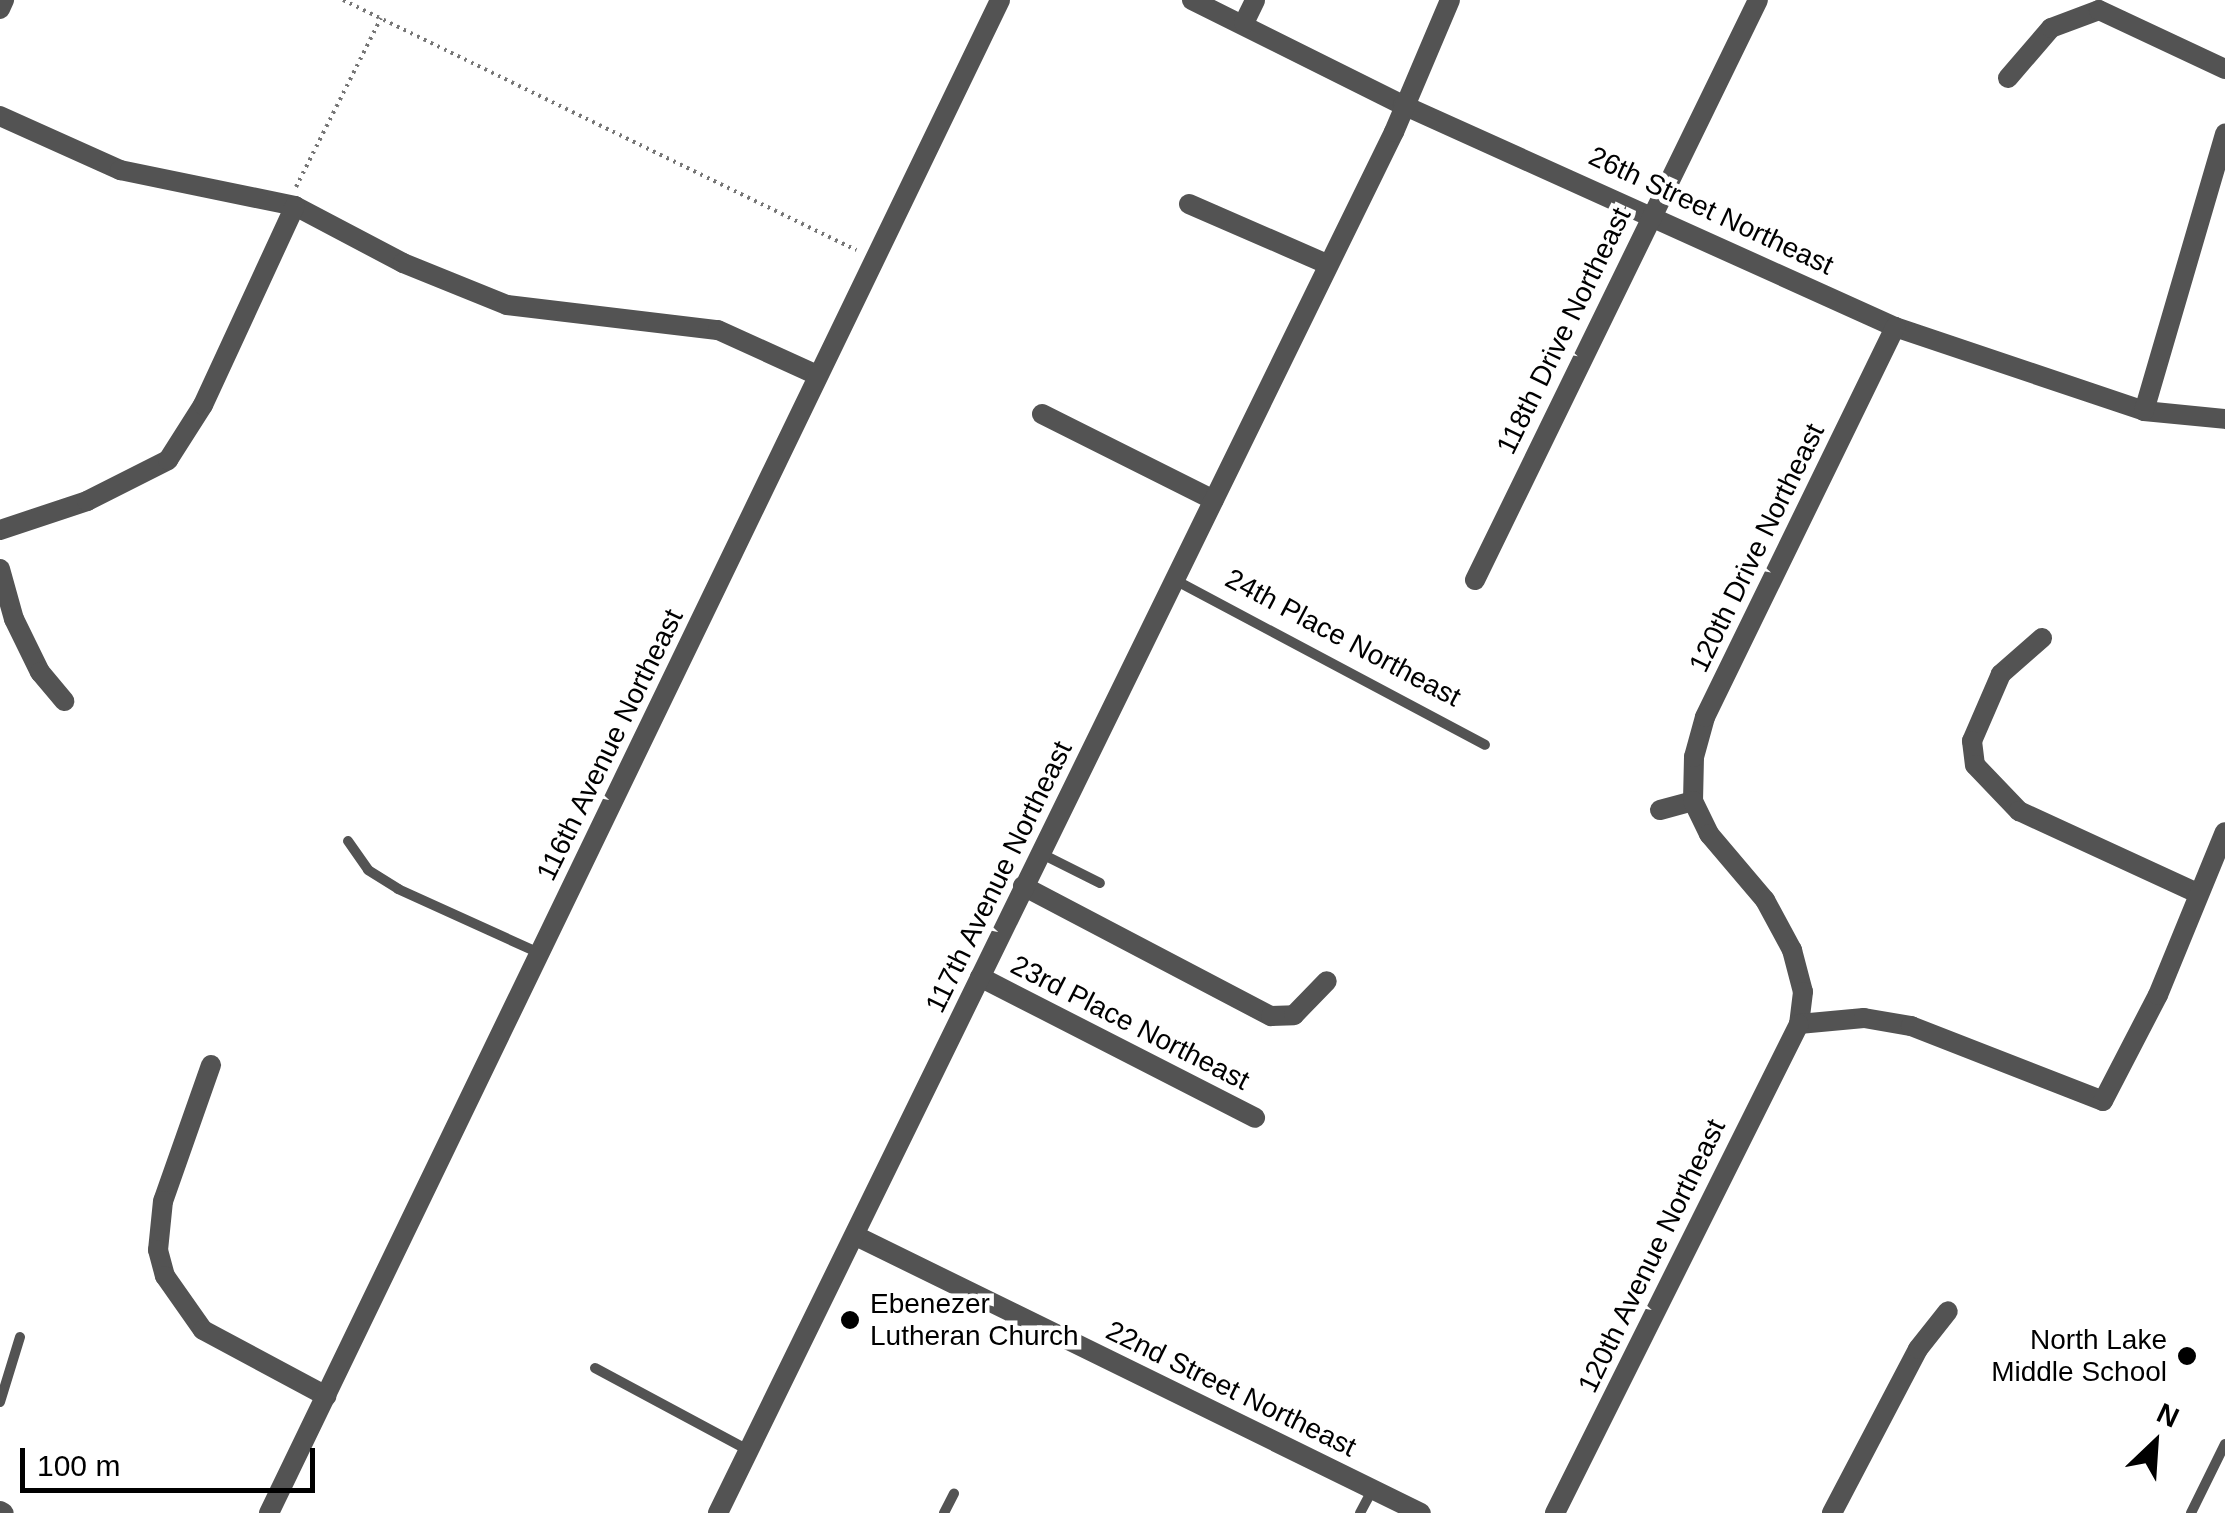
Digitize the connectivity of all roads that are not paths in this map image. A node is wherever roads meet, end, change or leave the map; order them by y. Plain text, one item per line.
1 (4, 0) edge
2 (1000, 0) edge
3 (1192, 0) edge
4 (1255, 0) edge
5 (1450, 0) edge
6 (1758, 0) edge
7 (0, 9) edge
8 (1244, 23) junction
9 (2225, 69) edge
10 (2008, 78) dead end
11 (1404, 105) junction
12 (0, 116) edge
13 (2225, 134) edge
14 (1189, 204) dead end
15 (295, 206) junction
16 (1651, 212) junction
17 (1327, 264) junction
18 (1896, 326) junction
19 (817, 374) junction
20 (2144, 411) junction
21 (1042, 414) dead end
22 (2225, 420) edge
23 (1214, 500) junction
24 (0, 530) edge
25 (0, 569) edge
26 (1176, 580) junction
27 (1475, 580) dead end
28 (2042, 638) dead end
29 (64, 701) dead end
30 (1485, 746) dead end
31 (1693, 801) junction
32 (1660, 810) dead end
33 (2225, 832) edge
34 (348, 841) dead end
35 (1040, 852) junction
36 (1100, 883) dead end
37 (1024, 886) junction
38 (2195, 892) junction
39 (540, 954) junction
40 (980, 977) junction
41 (1327, 980) dead end
42 (1800, 1024) junction
43 (211, 1064) dead end
44 (1255, 1118) dead end
45 (856, 1236) junction
46 (1948, 1312) dead end
47 (20, 1337) dead end
48 (595, 1368) dead end
49 (326, 1396) junction
50 (0, 1402) edge
51 (2225, 1444) edge
52 (755, 1448) junction
53 (1372, 1489) junction
54 (954, 1493) dead end
55 (1409, 1510) edge
56 (269, 1513) edge
57 (718, 1513) edge
58 (944, 1513) edge
59 (1360, 1513) edge
60 (1555, 1513) edge
61 (1832, 1513) edge
62 (2191, 1513) edge

1 - 7 street
2 - 19 street, 116th Avenue Northeast
3 - 8 street, 26th Street Northeast
4 - 8 street
5 - 11 street, 117th Avenue Northeast
6 - 16 street, 118th Drive Northeast
8 - 11 street, 26th Street Northeast
9 - 10 street
11 - 16 street, 26th Street Northeast
11 - 17 street, 117th Avenue Northeast
12 - 15 street
13 - 20 street
14 - 17 street
15 - 19 street
15 - 24 street
16 - 18 street, 26th Street Northeast
16 - 27 street, 118th Drive Northeast
17 - 23 street, 117th Avenue Northeast
18 - 20 street, 26th Street Northeast
18 - 31 street, 120th Drive Northeast
19 - 39 street, 116th Avenue Northeast
20 - 22 street, 26th Street Northeast
21 - 23 street
23 - 26 street, 117th Avenue Northeast
25 - 29 street
26 - 30 lane, 24th Place Northeast
26 - 35 street, 117th Avenue Northeast
28 - 38 street
31 - 32 street
31 - 42 street
33 - 38 street
34 - 39 lane
35 - 36 lane
35 - 37 street, 117th Avenue Northeast
37 - 40 street, 117th Avenue Northeast
37 - 41 street
38 - 42 street
39 - 49 street, 116th Avenue Northeast
40 - 44 street, 23rd Place Northeast
40 - 45 street, 117th Avenue Northeast
42 - 60 street, 120th Avenue Northeast
43 - 49 street
45 - 52 street, 117th Avenue Northeast
45 - 53 street, 22nd Street Northeast
46 - 61 street
47 - 50 lane
48 - 52 lane
49 - 56 street, 116th Avenue Northeast
51 - 62 lane
52 - 57 street, 117th Avenue Northeast
53 - 55 street, 22nd Street Northeast
53 - 59 lane
54 - 58 lane

